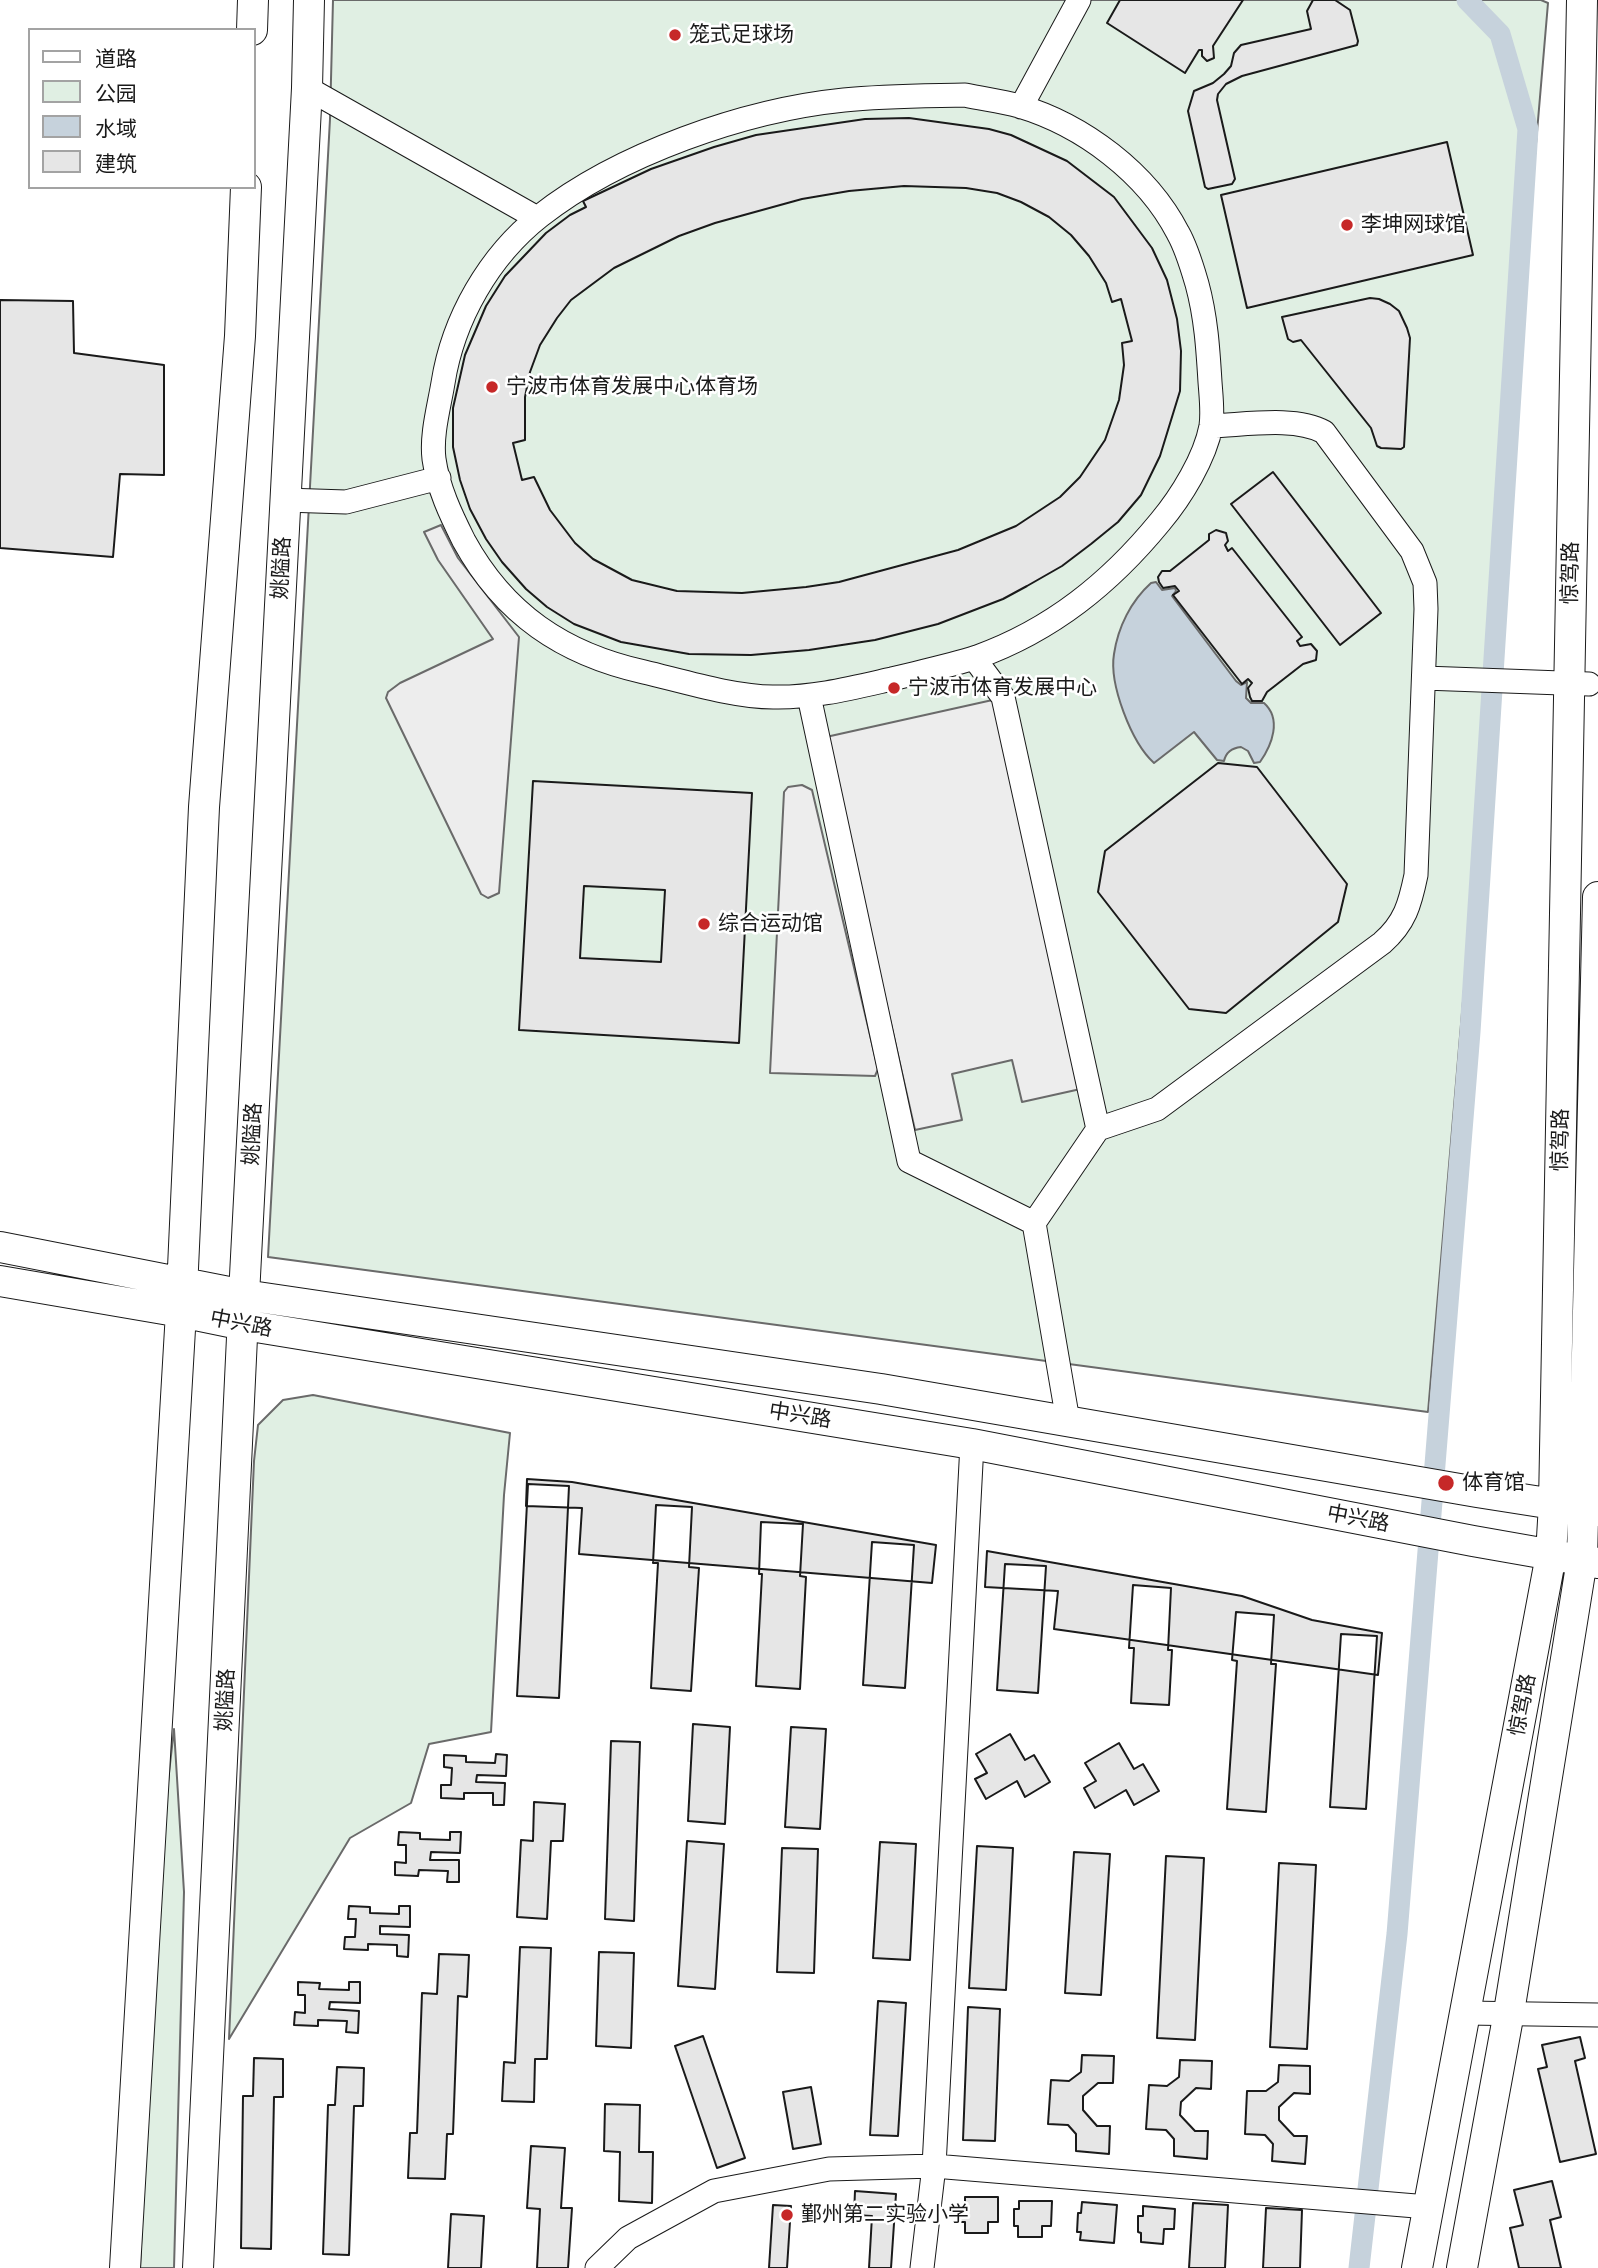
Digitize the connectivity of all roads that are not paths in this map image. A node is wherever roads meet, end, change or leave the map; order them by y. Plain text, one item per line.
1 (253, 0) edge
2 (309, 0) edge
3 (1079, 0) edge
4 (1582, 0) edge
5 (252, 28) edge
6 (307, 88) junction
7 (1021, 107) junction
8 (246, 189) edge
9 (537, 218) junction
10 (1211, 426) junction
11 (439, 478) junction
12 (285, 500) junction
13 (974, 658) junction
14 (1424, 678) junction
15 (1589, 684) dead end
16 (809, 696) junction
17 (1598, 897) edge
18 (1098, 1129) junction
19 (1034, 1223) junction
20 (0, 1247) edge
21 (0, 1281) edge
22 (244, 1295) junction
23 (182, 1298) junction
24 (244, 1325) junction
25 (1068, 1421) junction
26 (972, 1444) junction
27 (1578, 1508) edge
28 (1552, 1555) junction
29 (1590, 1562) edge
30 (1466, 2012) junction
31 (1509, 2012) junction
32 (1598, 2015) edge
33 (934, 2166) junction
34 (1420, 2206) junction
35 (125, 2268) edge
36 (198, 2268) edge
37 (597, 2268) edge
38 (922, 2268) edge
39 (1416, 2268) edge
40 (1462, 2268) edge

1 - 5 main road
2 - 6 main road, 姚隘路
3 - 7 street
4 - 27 main road, 惊驾路
6 - 9 street
6 - 12 main road, 姚隘路
7 - 9 street
7 - 10 street
8 - 23 main road
9 - 11 street
10 - 13 street
10 - 14 street
11 - 12 street
11 - 16 street
12 - 22 main road, 姚隘路
13 - 16 street
13 - 18 street
14 - 15 street
14 - 18 street
16 - 19 street
17 - 27 main road, 惊驾路
18 - 19 street
19 - 25 street
20 - 23 main road, 中兴路
21 - 23 main road, 中兴路
22 - 23 main road, 中兴路
22 - 24 main road, 姚隘路
22 - 25 main road, 中兴路
23 - 24 main road, 中兴路
23 - 35 main road
24 - 26 main road, 中兴路
24 - 36 main road, 姚隘路
25 - 27 main road, 中兴路
26 - 28 main road, 中兴路
26 - 33 street
27 - 28 main road, 惊驾路
27 - 29 main road, 惊驾路
28 - 29 main road, 中兴路
28 - 30 main road, 惊驾路
29 - 31 main road, 惊驾路
30 - 31 street
30 - 34 main road, 惊驾路
31 - 32 street
31 - 40 main road, 惊驾路
33 - 34 street
33 - 37 street
33 - 38 street
34 - 39 main road, 惊驾路

